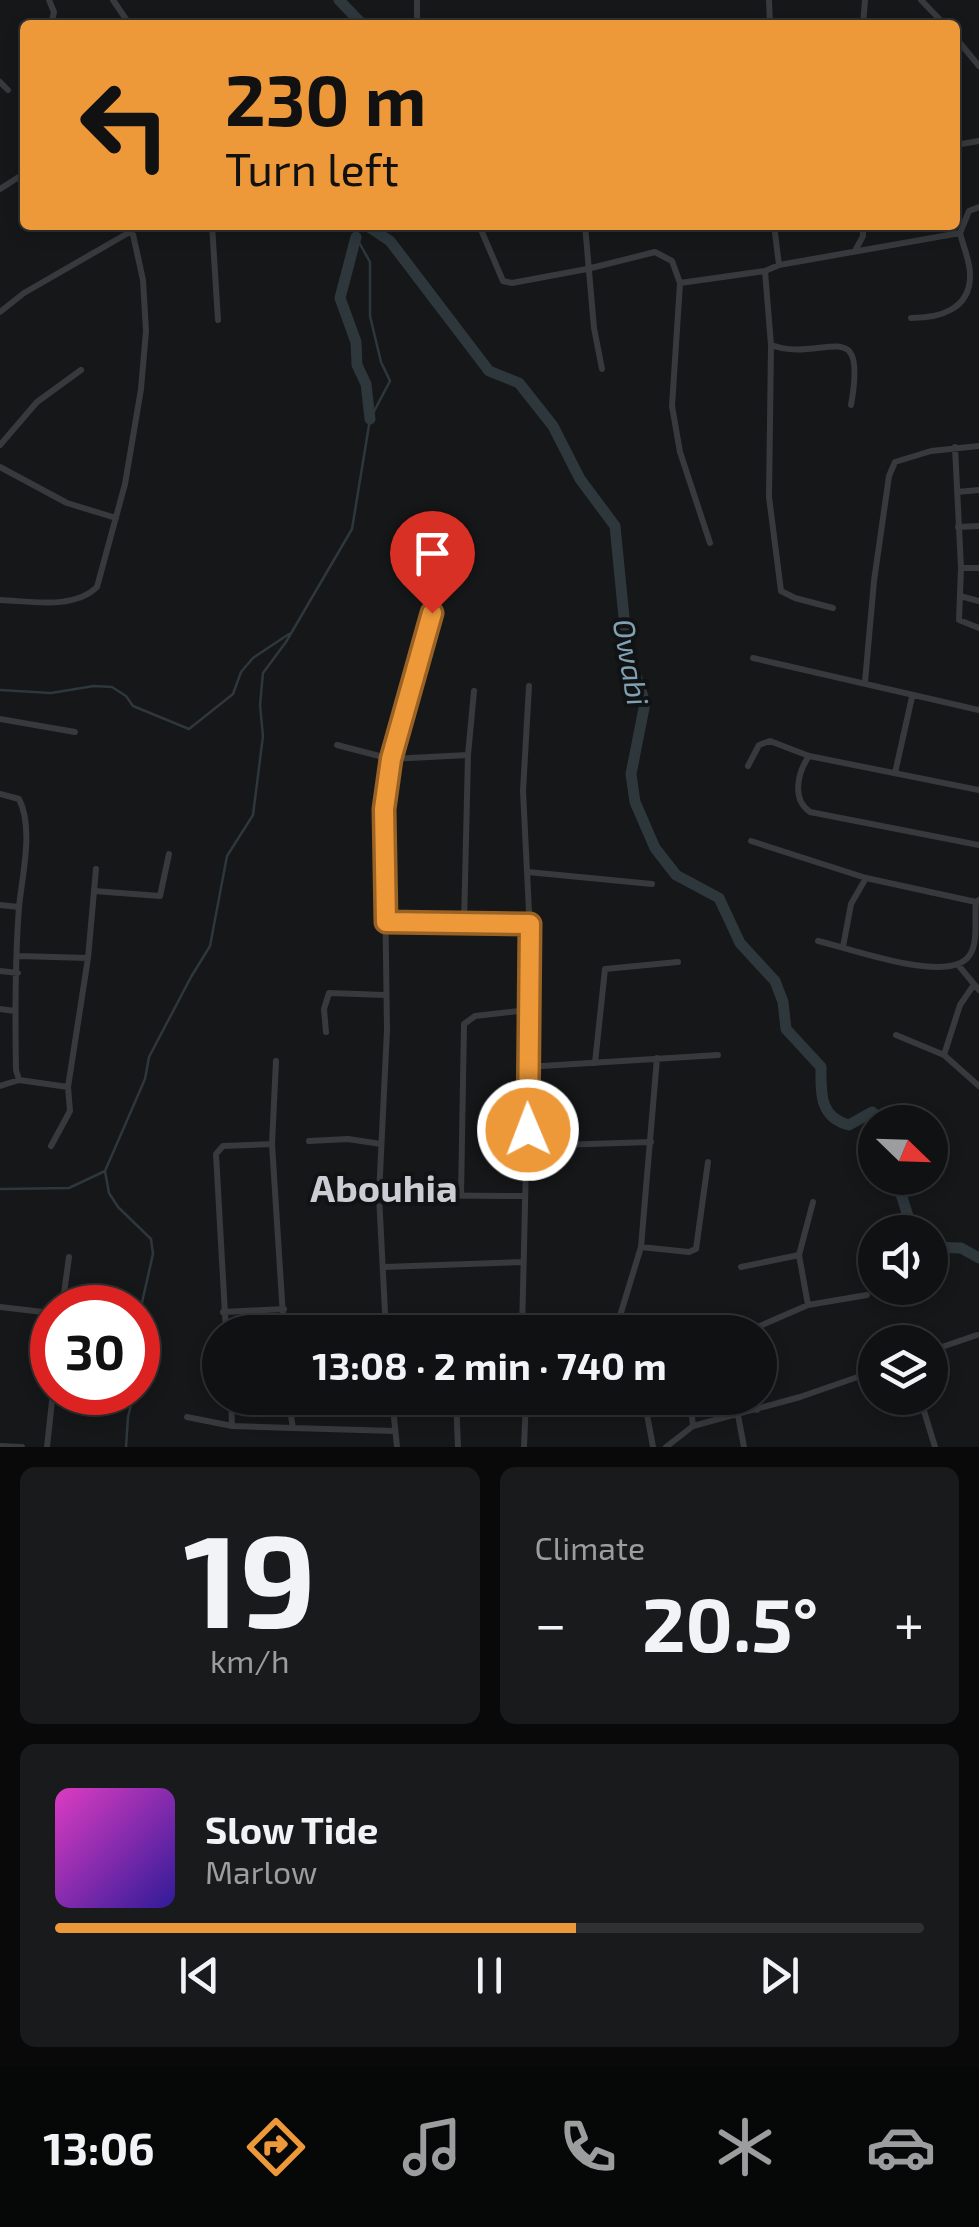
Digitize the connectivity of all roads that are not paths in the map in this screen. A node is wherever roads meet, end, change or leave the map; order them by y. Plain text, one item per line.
1 (921, 0) edge
2 (941, 20) edge
3 (960, 42) edge
4 (979, 66) edge
5 (0, 82) edge
6 (8, 90) dead end
7 (979, 206) edge
8 (132, 230) joint
9 (212, 230) edge
10 (481, 230) edge
11 (584, 230) edge
12 (775, 230) edge
13 (863, 230) edge
14 (960, 233) junction
15 (863, 236) junction
16 (879, 246) junction
17 (856, 250) junction
18 (780, 264) junction
19 (588, 269) junction
20 (764, 271) junction
21 (975, 276) edge
22 (680, 282) junction
23 (0, 312) edge
24 (911, 318) dead end
25 (218, 320) dead end
26 (771, 345) junction
27 (81, 370) dead end
28 (602, 370) dead end
29 (852, 405) dead end
30 (0, 445) edge
31 (979, 446) edge
32 (955, 448) junction
33 (0, 467) edge
34 (979, 490) edge
35 (957, 492) junction
36 (116, 518) junction
37 (979, 526) edge
38 (958, 527) junction
39 (710, 543) dead end
40 (961, 568) junction
41 (979, 568) edge
42 (441, 587) dead end
43 (960, 596) junction
44 (0, 600) edge
45 (979, 602) edge
46 (834, 608) dead end
47 (979, 628) edge
48 (753, 658) dead end
49 (865, 682) junction
50 (529, 686) dead end
51 (474, 691) dead end
52 (912, 697) junction
53 (979, 710) edge
54 (0, 718) edge
55 (75, 732) dead end
56 (336, 745) dead end
57 (468, 755) junction
58 (809, 756) junction
59 (391, 759) junction
60 (748, 766) dead end
61 (896, 773) junction
62 (979, 790) edge
63 (0, 794) edge
64 (751, 841) dead end
65 (979, 845) edge
66 (169, 854) dead end
67 (96, 870) dead end
68 (528, 872) junction
69 (866, 878) junction
70 (652, 884) dead end
71 (94, 891) junction
72 (977, 901) edge
73 (0, 906) edge
74 (19, 907) junction
75 (386, 922) junction
76 (464, 924) junction
77 (530, 924) junction
78 (818, 941) dead end
79 (843, 946) junction
80 (19, 956) junction
81 (88, 958) junction
82 (678, 962) dead end
83 (960, 966) junction
84 (0, 971) edge
85 (18, 974) junction
86 (976, 988) edge
87 (385, 995) junction
88 (0, 1010) edge
89 (528, 1010) junction
90 (16, 1011) junction
91 (326, 1032) dead end
92 (896, 1035) dead end
93 (718, 1055) dead end
94 (944, 1055) junction
95 (656, 1058) junction
96 (276, 1060) dead end
97 (595, 1064) junction
98 (526, 1067) junction
99 (19, 1080) junction
100 (0, 1086) edge
101 (979, 1086) edge
102 (68, 1087) junction
103 (309, 1142) dead end
104 (652, 1142) junction
105 (272, 1144) junction
106 (381, 1144) junction
107 (51, 1146) dead end
108 (527, 1146) junction
109 (708, 1162) dead end
110 (379, 1195) junction
111 (461, 1196) junction
112 (526, 1196) junction
113 (814, 1202) dead end
114 (642, 1247) junction
115 (799, 1255) junction
116 (69, 1257) dead end
117 (523, 1262) junction
118 (741, 1267) dead end
119 (384, 1268) junction
120 (65, 1285) edge
121 (858, 1298) edge
122 (808, 1305) junction
123 (0, 1307) edge
124 (284, 1308) junction
125 (30, 1310) edge
126 (223, 1312) junction
127 (223, 1315) edge
128 (284, 1315) edge
129 (385, 1315) edge
130 (522, 1315) edge
131 (621, 1315) edge
132 (777, 1318) edge
133 (978, 1334) edge
134 (948, 1345) edge
135 (858, 1377) edge
136 (777, 1404) edge
137 (50, 1415) edge
138 (232, 1415) edge
139 (291, 1415) edge
140 (393, 1415) edge
141 (457, 1415) edge
142 (526, 1415) edge
143 (647, 1415) edge
144 (692, 1415) edge
145 (738, 1415) joint
146 (925, 1415) edge
147 (187, 1417) dead end
148 (232, 1426) junction
149 (693, 1426) junction
150 (293, 1428) junction
151 (394, 1431) junction
152 (0, 1446) edge
153 (22, 1447) edge
154 (47, 1447) edge
155 (396, 1447) edge
156 (458, 1447) edge
157 (524, 1447) edge
158 (653, 1447) edge
159 (666, 1447) edge
160 (744, 1447) edge
161 (935, 1447) edge

1 - 2 street
3 - 4 street
5 - 6 street
7 - 14 street
8 - 23 street
8 - 36 street
9 - 25 street
10 - 19 street
11 - 19 street
12 - 18 street
13 - 15 street
14 - 16 street
14 - 21 street
15 - 16 street
15 - 17 street
16 - 17 street
17 - 18 street
18 - 20 street
19 - 22 street
19 - 28 street
20 - 22 street
20 - 26 street
21 - 24 street
22 - 39 street
26 - 29 street
26 - 46 street
27 - 30 street
31 - 32 street
32 - 35 street
32 - 49 street
33 - 36 street
34 - 35 street
35 - 38 street
36 - 44 street
37 - 38 street
38 - 40 street
40 - 41 street
40 - 43 street
42 - 59 street
43 - 45 street
43 - 47 street
48 - 49 street
49 - 52 street
50 - 68 street
51 - 57 street
52 - 53 street
52 - 61 street
54 - 55 street
56 - 59 street
57 - 59 street
57 - 76 street
58 - 60 street
58 - 61 street
58 - 65 street
59 - 75 street
61 - 62 street
63 - 74 street
64 - 69 street
66 - 71 street
67 - 71 street
68 - 70 street
68 - 77 street
69 - 72 street
69 - 79 street
71 - 81 street
72 - 83 street
73 - 74 street
74 - 80 street
75 - 76 street
75 - 87 street
76 - 77 street
77 - 89 street
78 - 79 street
79 - 83 street
80 - 81 street
80 - 85 street
81 - 102 street
82 - 97 street
83 - 86 street
84 - 85 street
85 - 90 street
86 - 94 street
87 - 91 street
87 - 106 street
88 - 90 street
89 - 98 street
89 - 111 street
90 - 99 street
92 - 94 street
93 - 95 street
94 - 101 street
95 - 97 street
95 - 104 street
96 - 105 street
97 - 98 street
98 - 108 street
99 - 100 street
99 - 102 street
102 - 107 street
103 - 106 street
104 - 108 street
104 - 114 street
105 - 124 street
105 - 126 street
106 - 110 street
108 - 112 street
109 - 114 street
110 - 111 street
110 - 119 street
111 - 112 street
112 - 117 street
113 - 115 street
114 - 131 street
115 - 118 street
115 - 122 street
116 - 120 street
117 - 119 street
117 - 130 street
119 - 129 street
121 - 122 street
122 - 132 street
123 - 125 street
124 - 126 street
124 - 128 street
126 - 127 street
133 - 134 street
135 - 136 street
137 - 154 street
138 - 148 street
139 - 150 street
140 - 151 street
141 - 156 street
142 - 157 street
143 - 158 street
144 - 149 street
145 - 149 street
145 - 160 street
146 - 161 street
147 - 148 street
148 - 150 street
149 - 159 street
150 - 151 street
151 - 155 street
152 - 153 street

